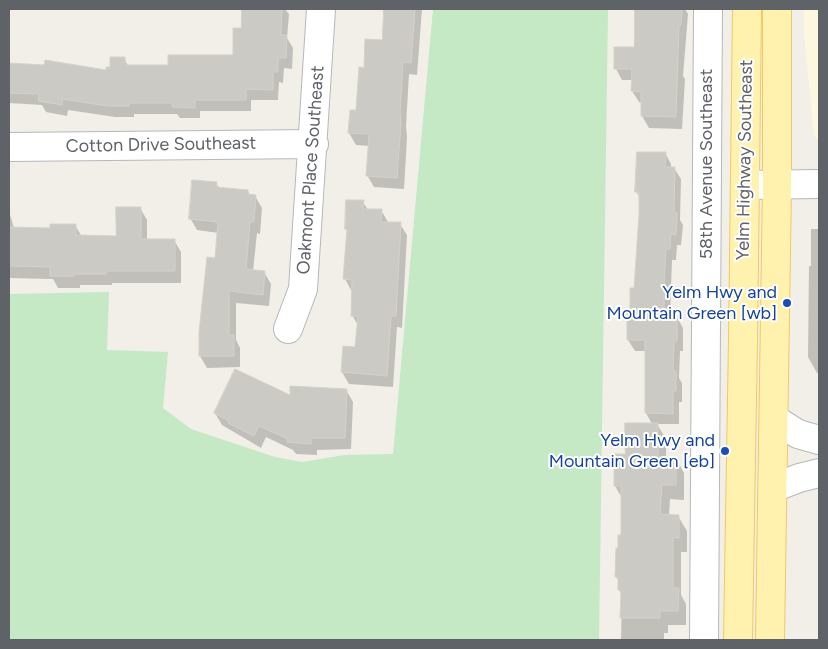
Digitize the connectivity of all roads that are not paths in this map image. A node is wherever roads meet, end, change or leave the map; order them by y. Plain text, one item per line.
1 (321, 9) edge
2 (708, 9) edge
3 (747, 9) edge
4 (777, 9) edge
5 (314, 144) junction
6 (9, 147) edge
7 (819, 184) edge
8 (746, 185) junction
9 (777, 185) junction
10 (288, 329) dead end
11 (774, 419) junction
12 (819, 440) edge
13 (819, 473) edge
14 (773, 488) junction
15 (704, 640) edge
16 (738, 640) edge
17 (770, 640) edge

1 - 5 street, Oakmont Place Southeast
2 - 15 street, 58th Avenue Southeast
3 - 8 main road, Yelm Highway Southeast
4 - 9 main road, Yelm Highway Southeast
5 - 6 street, Cotton Drive Southeast
5 - 10 street, Oakmont Place Southeast
7 - 9 street
8 - 9 street
8 - 16 main road, Yelm Highway Southeast
9 - 11 main road, Yelm Highway Southeast
11 - 12 street
11 - 14 main road, Yelm Highway Southeast
13 - 14 street
14 - 17 main road, Yelm Highway Southeast

